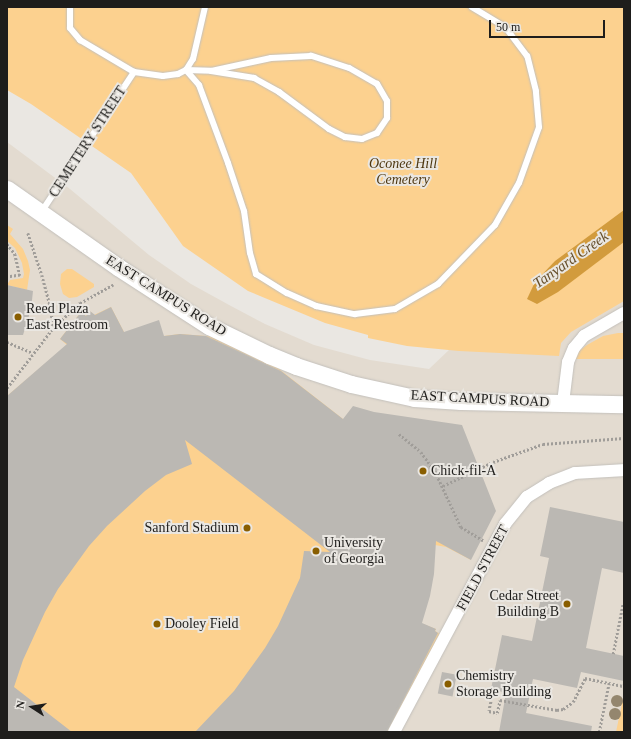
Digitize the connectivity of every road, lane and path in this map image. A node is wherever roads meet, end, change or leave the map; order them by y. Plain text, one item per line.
1 (70, 7) edge
2 (205, 7) edge
3 (472, 7) edge
4 (186, 70) junction
5 (211, 71) junction
6 (134, 72) junction
7 (7, 189) edge
8 (42, 213) junction
9 (28, 233) dead end
10 (7, 244) edge
11 (7, 277) edge
12 (113, 285) dead end
13 (623, 315) edge
14 (53, 328) junction
15 (7, 342) edge
16 (33, 353) junction
17 (7, 388) edge
18 (563, 403) junction
19 (624, 404) edge
20 (399, 434) dead end
21 (624, 438) edge
22 (624, 470) edge
23 (443, 486) junction
24 (481, 539) dead end
25 (624, 598) edge
26 (624, 603) edge
27 (613, 654) dead end
28 (609, 683) junction
29 (624, 686) edge
30 (492, 698) dead end
31 (394, 732) edge
32 (599, 732) edge

1 - 6 lane
2 - 4 lane
3 - 4 lane
4 - 5 lane
4 - 6 lane
5 - 5 lane
6 - 8 lane, CEMETERY STREET
7 - 8 main road, EAST CAMPUS ROAD
8 - 18 main road, EAST CAMPUS ROAD
9 - 14 path
10 - 11 path
12 - 14 path
13 - 18 street
14 - 16 path
15 - 16 path
16 - 17 path
18 - 19 main road, EAST CAMPUS ROAD
20 - 23 path
21 - 23 path
22 - 31 street, FIELD STREET
23 - 24 path
25 - 26 path
26 - 27 path
28 - 29 path
28 - 30 path
28 - 32 path

